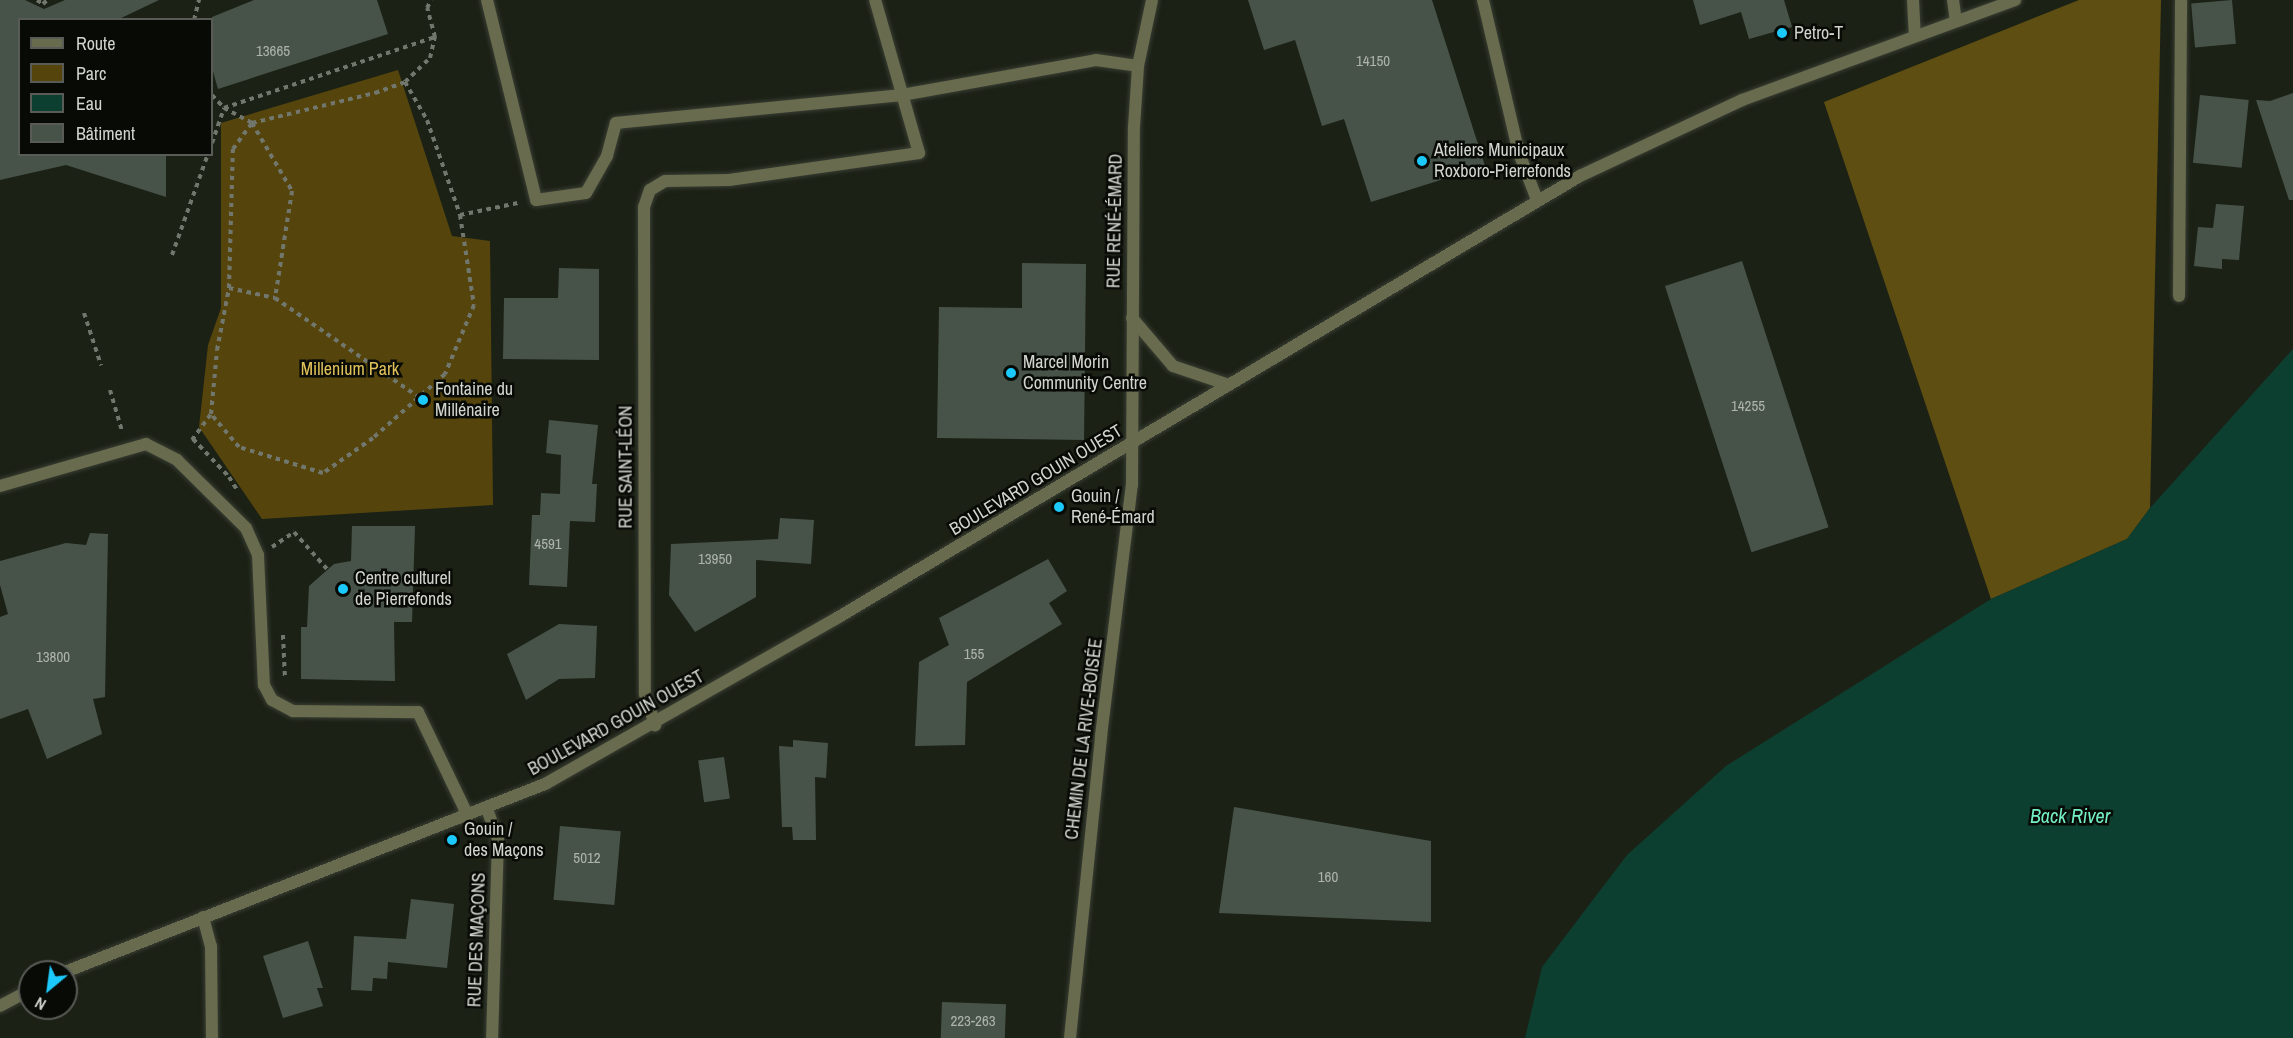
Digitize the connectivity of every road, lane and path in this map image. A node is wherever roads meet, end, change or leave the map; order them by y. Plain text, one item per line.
1 (37, 0) edge
2 (46, 0) edge
3 (199, 0) edge
4 (431, 0) edge
5 (487, 0) edge
6 (875, 0) edge
7 (1152, 0) edge
8 (1483, 0) edge
9 (1913, 0) edge
10 (1953, 0) edge
11 (2015, 0) edge
12 (2181, 0) edge
13 (194, 18) edge
14 (1956, 21) junction
15 (1915, 35) junction
16 (435, 37) junction
17 (1138, 66) junction
18 (405, 81) junction
19 (902, 95) junction
20 (213, 96) edge
21 (224, 108) junction
22 (252, 123) junction
23 (213, 140) edge
24 (207, 156) edge
25 (1537, 200) junction
26 (498, 207) dead end
27 (460, 214) junction
28 (172, 255) dead end
29 (229, 288) junction
30 (2179, 296) dead end
31 (275, 298) junction
32 (84, 313) dead end
33 (1132, 318) junction
34 (101, 365) dead end
35 (1229, 385) junction
36 (110, 390) dead end
37 (420, 398) junction
38 (211, 414) junction
39 (122, 432) dead end
40 (1132, 444) junction
41 (177, 460) junction
42 (0, 486) edge
43 (264, 552) dead end
44 (327, 569) dead end
45 (655, 724) junction
46 (487, 809) junction
47 (468, 816) junction
48 (203, 917) junction
49 (78, 967) edge
50 (18, 996) edge
51 (0, 1006) edge
52 (212, 1038) edge
53 (492, 1038) edge
54 (1070, 1038) edge

1 - 2 path
3 - 13 path
4 - 16 path
5 - 19 street
6 - 19 street
7 - 17 street, RUE RENÉ-ÉMARD
8 - 25 street
9 - 15 street
10 - 14 street
11 - 14 street, BOULEVARD GOUIN OUEST
12 - 30 street
14 - 15 street, BOULEVARD GOUIN OUEST
15 - 25 street, BOULEVARD GOUIN OUEST
16 - 18 path
16 - 21 path
17 - 19 street
17 - 33 street, RUE RENÉ-ÉMARD
18 - 22 path
18 - 27 path
19 - 45 street, RUE SAINT-LÉON
20 - 21 path
21 - 22 path
21 - 23 path
22 - 29 path
22 - 31 path
24 - 28 path
25 - 35 street, BOULEVARD GOUIN OUEST
26 - 27 path
27 - 37 path
29 - 31 path
29 - 38 path
31 - 37 path
32 - 34 path
33 - 35 street
33 - 40 street, RUE RENÉ-ÉMARD
35 - 40 street, BOULEVARD GOUIN OUEST
36 - 39 path
37 - 38 path
38 - 41 path
40 - 45 street, BOULEVARD GOUIN OUEST
40 - 54 street, CHEMIN DE LA RIVE-BOISÉE
41 - 42 street
41 - 47 street
43 - 44 path
45 - 46 street, BOULEVARD GOUIN OUEST
46 - 47 street, BOULEVARD GOUIN OUEST
46 - 53 street, RUE DES MAÇONS
47 - 48 street, BOULEVARD GOUIN OUEST
48 - 49 street, BOULEVARD GOUIN OUEST
48 - 52 street
50 - 51 street

